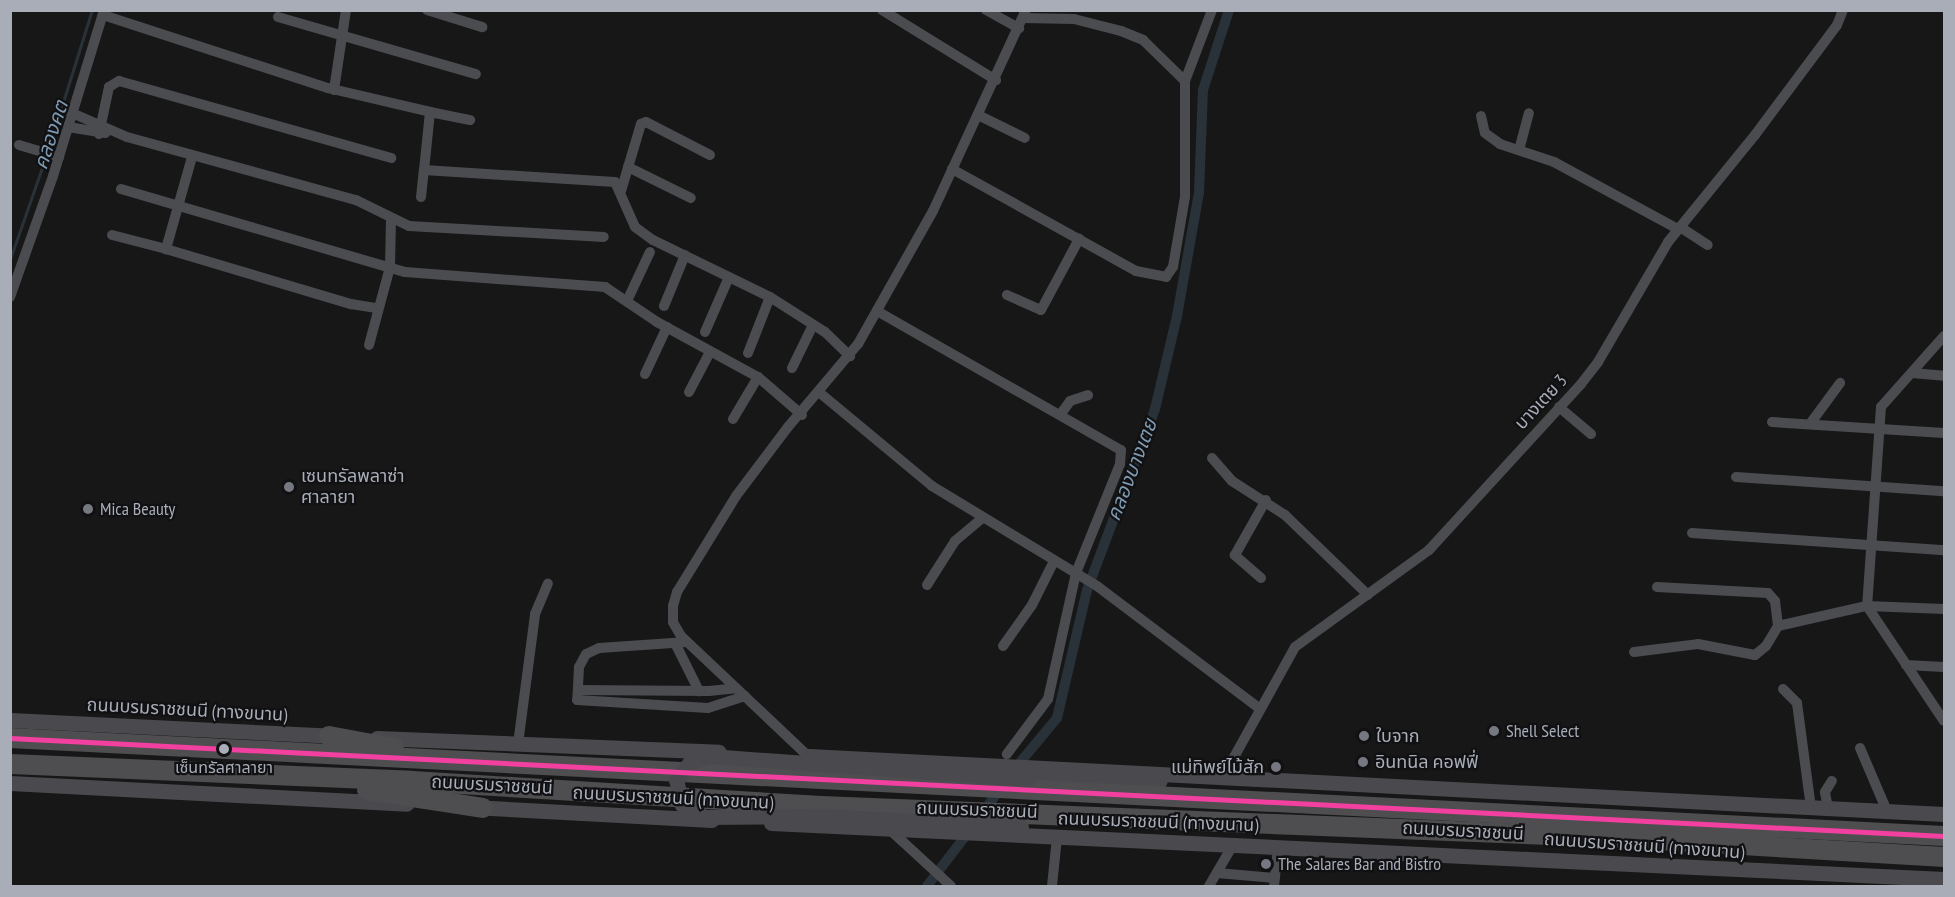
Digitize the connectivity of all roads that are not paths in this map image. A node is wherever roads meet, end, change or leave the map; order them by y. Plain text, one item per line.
1 (346, 10) edge
2 (427, 10) edge
3 (882, 10) edge
4 (986, 10) edge
5 (1212, 10) edge
6 (1843, 10) edge
7 (103, 13) edge
8 (278, 17) dead end
9 (1023, 19) edge
10 (482, 27) dead end
11 (342, 37) junction
12 (476, 74) dead end
13 (996, 80) junction
14 (1185, 81) junction
15 (334, 90) junction
16 (430, 112) junction
17 (1529, 113) dead end
18 (72, 114) junction
19 (978, 115) junction
20 (1481, 116) dead end
21 (470, 120) dead end
22 (68, 127) junction
23 (101, 129) junction
24 (1025, 138) dead end
25 (19, 144) dead end
26 (1519, 150) junction
27 (710, 155) dead end
28 (56, 156) junction
29 (192, 157) junction
30 (391, 158) dead end
31 (628, 167) junction
32 (952, 169) junction
33 (424, 170) junction
34 (121, 189) dead end
35 (621, 191) junction
36 (421, 197) dead end
37 (691, 198) dead end
38 (180, 206) junction
39 (391, 218) junction
40 (1679, 228) junction
41 (112, 235) dead end
42 (604, 237) dead end
43 (1079, 239) junction
44 (1708, 245) dead end
45 (166, 249) junction
46 (650, 252) dead end
47 (685, 255) junction
48 (17, 260) edge
49 (390, 267) junction
50 (729, 277) junction
51 (1007, 295) dead end
52 (10, 297) edge
53 (770, 297) junction
54 (627, 301) junction
55 (664, 306) dead end
56 (376, 308) junction
57 (877, 311) junction
58 (813, 325) junction
59 (667, 327) junction
60 (705, 332) dead end
61 (1944, 336) edge
62 (369, 345) dead end
63 (710, 352) junction
64 (748, 353) dead end
65 (850, 356) junction
66 (792, 368) dead end
67 (1912, 373) junction
68 (645, 374) dead end
69 (1944, 376) edge
70 (758, 378) junction
71 (1840, 383) dead end
72 (689, 392) dead end
73 (820, 393) junction
74 (1088, 395) dead end
75 (1559, 407) junction
76 (802, 415) junction
77 (1060, 415) junction
78 (733, 419) dead end
79 (1772, 422) dead end
80 (1810, 424) junction
81 (1880, 428) junction
82 (1944, 433) edge
83 (1591, 434) dead end
84 (1212, 458) dead end
85 (1736, 477) dead end
86 (1874, 487) junction
87 (1944, 492) edge
88 (1266, 500) junction
89 (982, 518) junction
90 (1692, 533) dead end
91 (1870, 545) junction
92 (1944, 550) edge
93 (1054, 561) junction
94 (1079, 575) junction
95 (1261, 578) dead end
96 (548, 584) dead end
97 (927, 585) dead end
98 (1657, 587) dead end
99 (1368, 595) junction
100 (1867, 606) junction
101 (1944, 609) edge
102 (1778, 626) junction
103 (687, 642) junction
104 (675, 643) junction
105 (1003, 646) dead end
106 (1634, 652) dead end
107 (1906, 665) junction
108 (1944, 667) edge
109 (736, 688) junction
110 (1783, 689) dead end
111 (578, 690) junction
112 (644, 691) junction
113 (699, 691) junction
114 (745, 696) junction
115 (643, 705) junction
116 (1260, 709) junction
117 (10, 720) edge
118 (1944, 721) edge
119 (329, 736) junction
120 (10, 738) edge
121 (518, 744) junction
122 (1860, 747) dead end
123 (1006, 754) dead end
124 (808, 756) junction
125 (465, 761) junction
126 (10, 764) edge
127 (1218, 776) junction
128 (282, 777) junction
129 (1029, 778) junction
130 (1832, 781) dead end
131 (10, 783) edge
132 (483, 808) junction
133 (1811, 808) junction
134 (1828, 808) junction
135 (1887, 812) junction
136 (1944, 814) edge
137 (1019, 819) junction
138 (889, 829) junction
139 (1944, 836) edge
140 (1057, 838) junction
141 (1238, 845) junction
142 (1278, 847) junction
143 (1944, 857) edge
144 (1217, 873) junction
145 (1944, 879) edge
146 (1274, 882) edge
147 (948, 883) edge
148 (1052, 886) edge
149 (1209, 886) edge

1 - 11 street
2 - 10 street
3 - 13 street
4 - 9 street
5 - 14 street
6 - 40 street, บางเตย 3
7 - 15 street
7 - 18 street
8 - 11 street
9 - 13 street
9 - 14 street
11 - 12 street
11 - 15 street
13 - 19 street
14 - 43 street
15 - 16 street
16 - 21 street
16 - 33 street
17 - 26 street
18 - 22 street
18 - 23 street
19 - 24 street
19 - 32 street
20 - 26 street
22 - 23 street
22 - 28 street
23 - 29 street
23 - 30 street
25 - 28 street
26 - 40 street
27 - 31 street
28 - 48 street
29 - 38 street
29 - 39 street
31 - 35 street
31 - 37 street
32 - 43 street
32 - 57 street
33 - 35 street
33 - 36 street
34 - 38 street
35 - 47 street
38 - 45 street
38 - 49 street
39 - 42 street
39 - 49 street
40 - 44 street
40 - 75 street, บางเตย 3
41 - 45 street
43 - 51 street
45 - 56 street
46 - 54 street
47 - 50 street
47 - 55 street
48 - 52 street
49 - 54 street
49 - 56 street
50 - 53 street
50 - 60 street
53 - 58 street
53 - 64 street
54 - 59 street
56 - 62 street
57 - 65 street
57 - 77 street
58 - 65 street
58 - 66 street
59 - 63 street
59 - 68 street
61 - 67 street
63 - 70 street
63 - 72 street
65 - 73 street
67 - 69 street
67 - 81 street
70 - 76 street
70 - 78 street
71 - 80 street
73 - 76 street
73 - 89 street
74 - 77 street
75 - 83 street
75 - 99 street, บางเตย 3
76 - 103 street
77 - 94 street
79 - 80 street
80 - 81 street
81 - 82 street
81 - 86 street
84 - 88 street
85 - 86 street
86 - 87 street
86 - 91 street
88 - 95 street
88 - 99 street
89 - 93 street
89 - 97 street
90 - 91 street
91 - 92 street
91 - 100 street
93 - 94 street
93 - 105 street
94 - 116 street
94 - 123 street
96 - 121 street
98 - 102 street
99 - 116 street, บางเตย 3
100 - 101 street
100 - 102 street
100 - 107 street
102 - 106 street
103 - 104 street
103 - 109 street
104 - 111 street
104 - 113 street
107 - 108 street
107 - 118 street
109 - 113 street
109 - 114 street
110 - 133 street
111 - 112 street
111 - 115 street
112 - 113 street
112 - 115 street
114 - 115 street
114 - 124 street
116 - 127 street, บางเตย 3
117 - 119 main road, ถนนบรมราชชนนี (ทางขนาน)
119 - 121 main road, ถนนบรมราชชนนี (ทางขนาน)
119 - 125 highway
120 - 125 highway, ถนนบรมราชชนนี
121 - 124 main road, ถนนบรมราชชนนี (ทางขนาน)
122 - 135 street
124 - 129 main road, ถนนบรมราชชนนี (ทางขนาน)
125 - 129 highway, ถนนบรมราชชนนี
126 - 128 highway, ถนนบรมราชชนนี
127 - 129 main road
127 - 133 main road
128 - 132 highway
128 - 137 highway, ถนนบรมราชชนนี
129 - 137 main road, bridge
129 - 139 highway, ถนนบรมราชชนนี
130 - 134 street
131 - 132 main road, ถนนบรมราชชนนี (ทางขนาน)
132 - 138 main road, ถนนบรมราชชนนี (ทางขนาน)
133 - 134 main road
134 - 135 main road
135 - 136 main road
137 - 141 main road
137 - 143 highway, ถนนบรมราชชนนี
138 - 140 main road, ถนนบรมราชชนนี (ทางขนาน)
138 - 147 street
140 - 141 main road, ถนนบรมราชชนนี (ทางขนาน)
140 - 148 street
141 - 142 main road, ถนนบรมราชชนนี (ทางขนาน)
141 - 144 street
142 - 145 main road, ถนนบรมราชชนนี (ทางขนาน)
142 - 146 street
144 - 146 street
144 - 149 street

